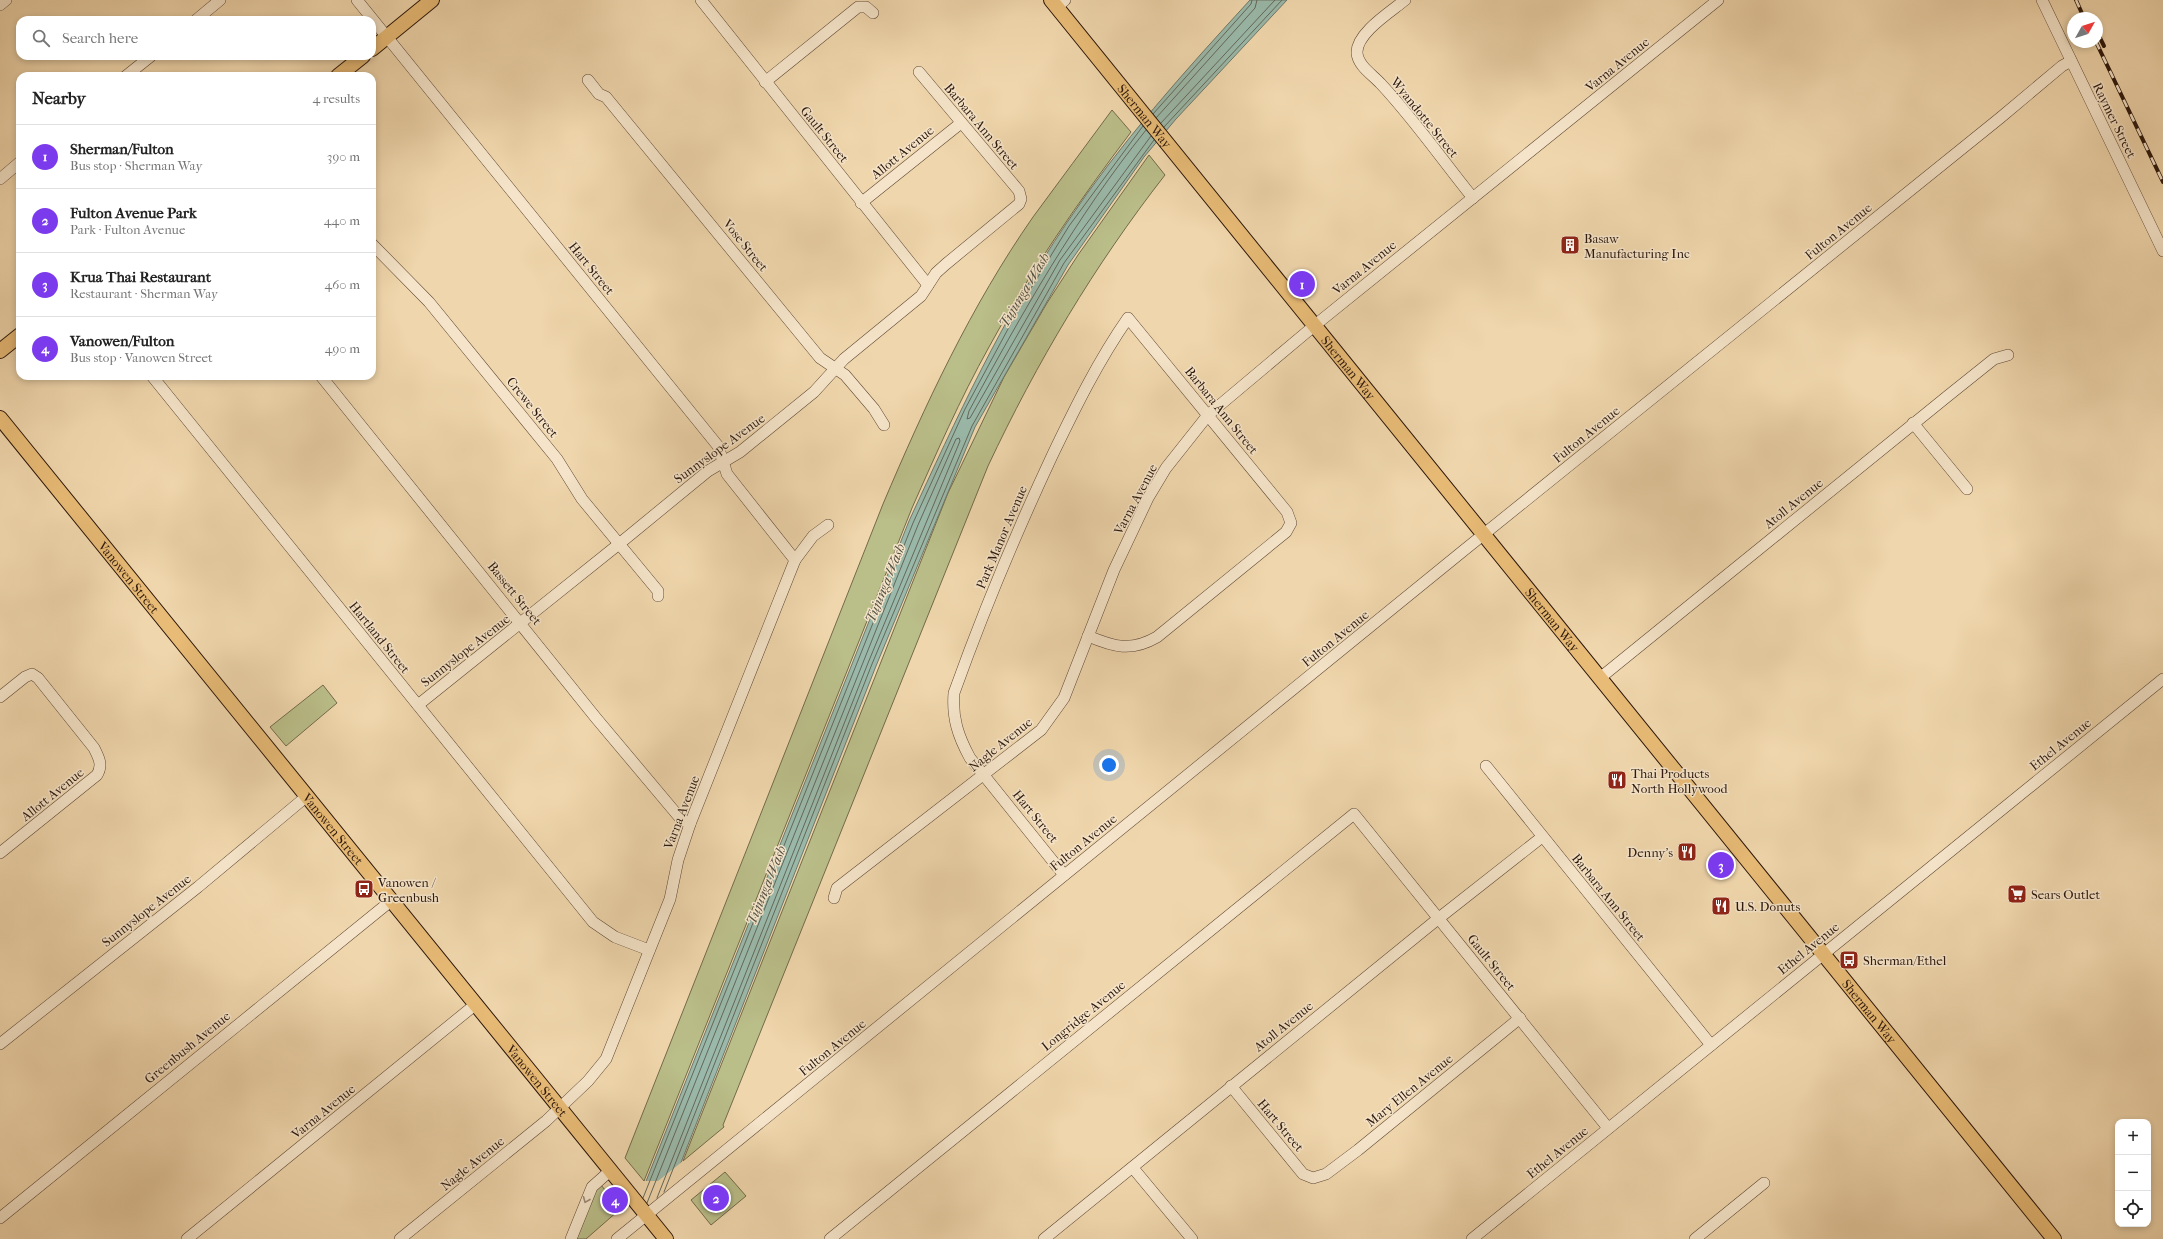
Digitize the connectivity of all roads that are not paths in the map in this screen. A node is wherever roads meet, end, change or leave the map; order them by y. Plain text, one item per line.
1 (6, 0) edge
2 (220, 0) edge
3 (357, 0) edge
4 (432, 0) edge
5 (700, 0) edge
6 (1405, 0) edge
7 (1718, 0) edge
8 (2042, 0) edge
9 (1058, 2) edge
10 (0, 5) edge
11 (873, 13) dead end
12 (201, 16) edge
13 (370, 16) edge
14 (376, 23) edge
15 (387, 37) junction
16 (376, 46) edge
17 (146, 60) edge
18 (358, 60) edge
19 (2071, 61) junction
20 (131, 72) edge
21 (343, 72) edge
22 (919, 72) dead end
23 (588, 80) dead end
24 (765, 82) junction
25 (961, 123) junction
26 (16, 165) edge
27 (0, 179) edge
28 (1473, 198) junction
29 (1021, 199) joint
30 (862, 203) junction
31 (376, 248) edge
32 (2163, 251) edge
33 (928, 285) junction
34 (1128, 318) joint
35 (1314, 326) junction
36 (16, 338) edge
37 (0, 351) edge
38 (2008, 354) dead end
39 (835, 368) junction
40 (155, 380) edge
41 (324, 380) edge
42 (1208, 415) junction
43 (0, 418) edge
44 (1913, 423) junction
45 (884, 425) dead end
46 (724, 461) junction
47 (1967, 489) dead end
48 (828, 525) dead end
49 (1483, 534) junction
50 (620, 544) junction
51 (795, 560) junction
52 (658, 596) dead end
53 (521, 623) junction
54 (1088, 636) junction
55 (1600, 678) junction
56 (2163, 680) edge
57 (0, 697) edge
58 (418, 705) junction
59 (1486, 766) dead end
60 (984, 775) junction
61 (307, 796) junction
62 (1354, 814) joint
63 (690, 824) junction
64 (1542, 837) junction
65 (0, 853) edge
66 (1064, 875) junction
67 (834, 898) dead end
68 (392, 900) junction
69 (1439, 918) junction
70 (649, 950) junction
71 (1823, 954) junction
72 (476, 1004) junction
73 (1520, 1018) junction
74 (0, 1044) edge
75 (1711, 1045) junction
76 (1231, 1086) junction
77 (560, 1107) junction
78 (1608, 1128) junction
79 (1133, 1168) junction
80 (611, 1170) junction
81 (1313, 1178) joint
82 (1764, 1183) dead end
83 (646, 1214) junction
84 (0, 1218) edge
85 (662, 1234) edge
86 (620, 1237) edge
87 (187, 1239) edge
88 (400, 1239) edge
89 (570, 1239) edge
90 (830, 1239) edge
91 (1044, 1239) edge
92 (1192, 1239) edge
93 (1472, 1239) edge
94 (1695, 1239) edge
95 (2054, 1239) edge

1 - 10 street
2 - 12 street
3 - 13 street, Hart Street
4 - 15 main road
5 - 24 street, Gault Street
6 - 28 street, Wyandotte Street
7 - 28 street, Varna Avenue
8 - 19 street, Raymer Street
9 - 35 main road, Sherman Way
11 - 24 street
14 - 15 street, Hart Street
15 - 16 main road
15 - 46 street, Hart Street
17 - 20 street
18 - 21 main road
19 - 32 street, Raymer Street
19 - 49 street, Fulton Avenue
22 - 25 street, Barbara Ann Street
23 - 39 street, Vose Street
24 - 30 street, Gault Street
25 - 29 street, Barbara Ann Street
25 - 30 street, Allott Avenue
26 - 27 street
28 - 35 street, Varna Avenue
29 - 33 street, Sunnyslope Avenue
30 - 33 street, Gault Street
31 - 50 street, Crewe Street
33 - 39 street, Sunnyslope Avenue
34 - 42 street, Barbara Ann Street
34 - 60 street, Park Manor Avenue
35 - 42 street, Varna Avenue
35 - 49 main road, Sherman Way
36 - 37 main road
38 - 44 street, Atoll Avenue
39 - 45 street, Vose Street
39 - 46 street, Sunnyslope Avenue
40 - 58 street, Hartland Street
41 - 53 street, Bassett Street
42 - 54 street, Varna Avenue
42 - 54 street, Barbara Ann Street
43 - 61 main road, Vanowen Street
44 - 47 street
44 - 55 street, Atoll Avenue
46 - 50 street, Sunnyslope Avenue
46 - 51 street, Hart Street
48 - 51 street, Varna Avenue
49 - 55 main road, Sherman Way
49 - 66 street, Fulton Avenue
50 - 52 street, Crewe Street
50 - 53 street, Sunnyslope Avenue
51 - 63 street, Varna Avenue
53 - 58 street, Sunnyslope Avenue
53 - 63 street, Bassett Street
54 - 60 street, Nagle Avenue
55 - 71 main road, Sherman Way
56 - 71 street, Ethel Avenue
57 - 65 street, Allott Avenue
58 - 70 street, Hartland Street
59 - 64 street, Barbara Ann Street
60 - 66 street, Hart Street
60 - 67 street, Nagle Avenue
61 - 68 main road, Vanowen Street
61 - 74 street, Sunnyslope Avenue
62 - 69 street, Gault Street
62 - 90 street, Longridge Avenue
63 - 70 street, Varna Avenue
64 - 69 street, Atoll Avenue
64 - 75 street, Barbara Ann Street
66 - 83 street, Fulton Avenue
68 - 72 main road, Vanowen Street
68 - 84 street, Greenbush Avenue
69 - 73 street, Gault Street
69 - 76 street, Atoll Avenue
70 - 77 street, Varna Avenue
71 - 75 street, Ethel Avenue
71 - 95 main road, Sherman Way
72 - 77 main road, Vanowen Street
72 - 87 street, Varna Avenue
73 - 78 street, Gault Street
73 - 81 street, Mary Ellen Avenue
75 - 78 street, Ethel Avenue
76 - 79 street, Atoll Avenue
76 - 81 street, Hart Street
77 - 80 main road, Vanowen Street
77 - 88 street, Nagle Avenue
78 - 93 street, Ethel Avenue
79 - 91 street, Atoll Avenue
79 - 92 street
80 - 83 main road, Vanowen Street
80 -> 89 street
82 - 94 street
83 - 85 main road, Vanowen Street
83 - 86 street, Fulton Avenue

